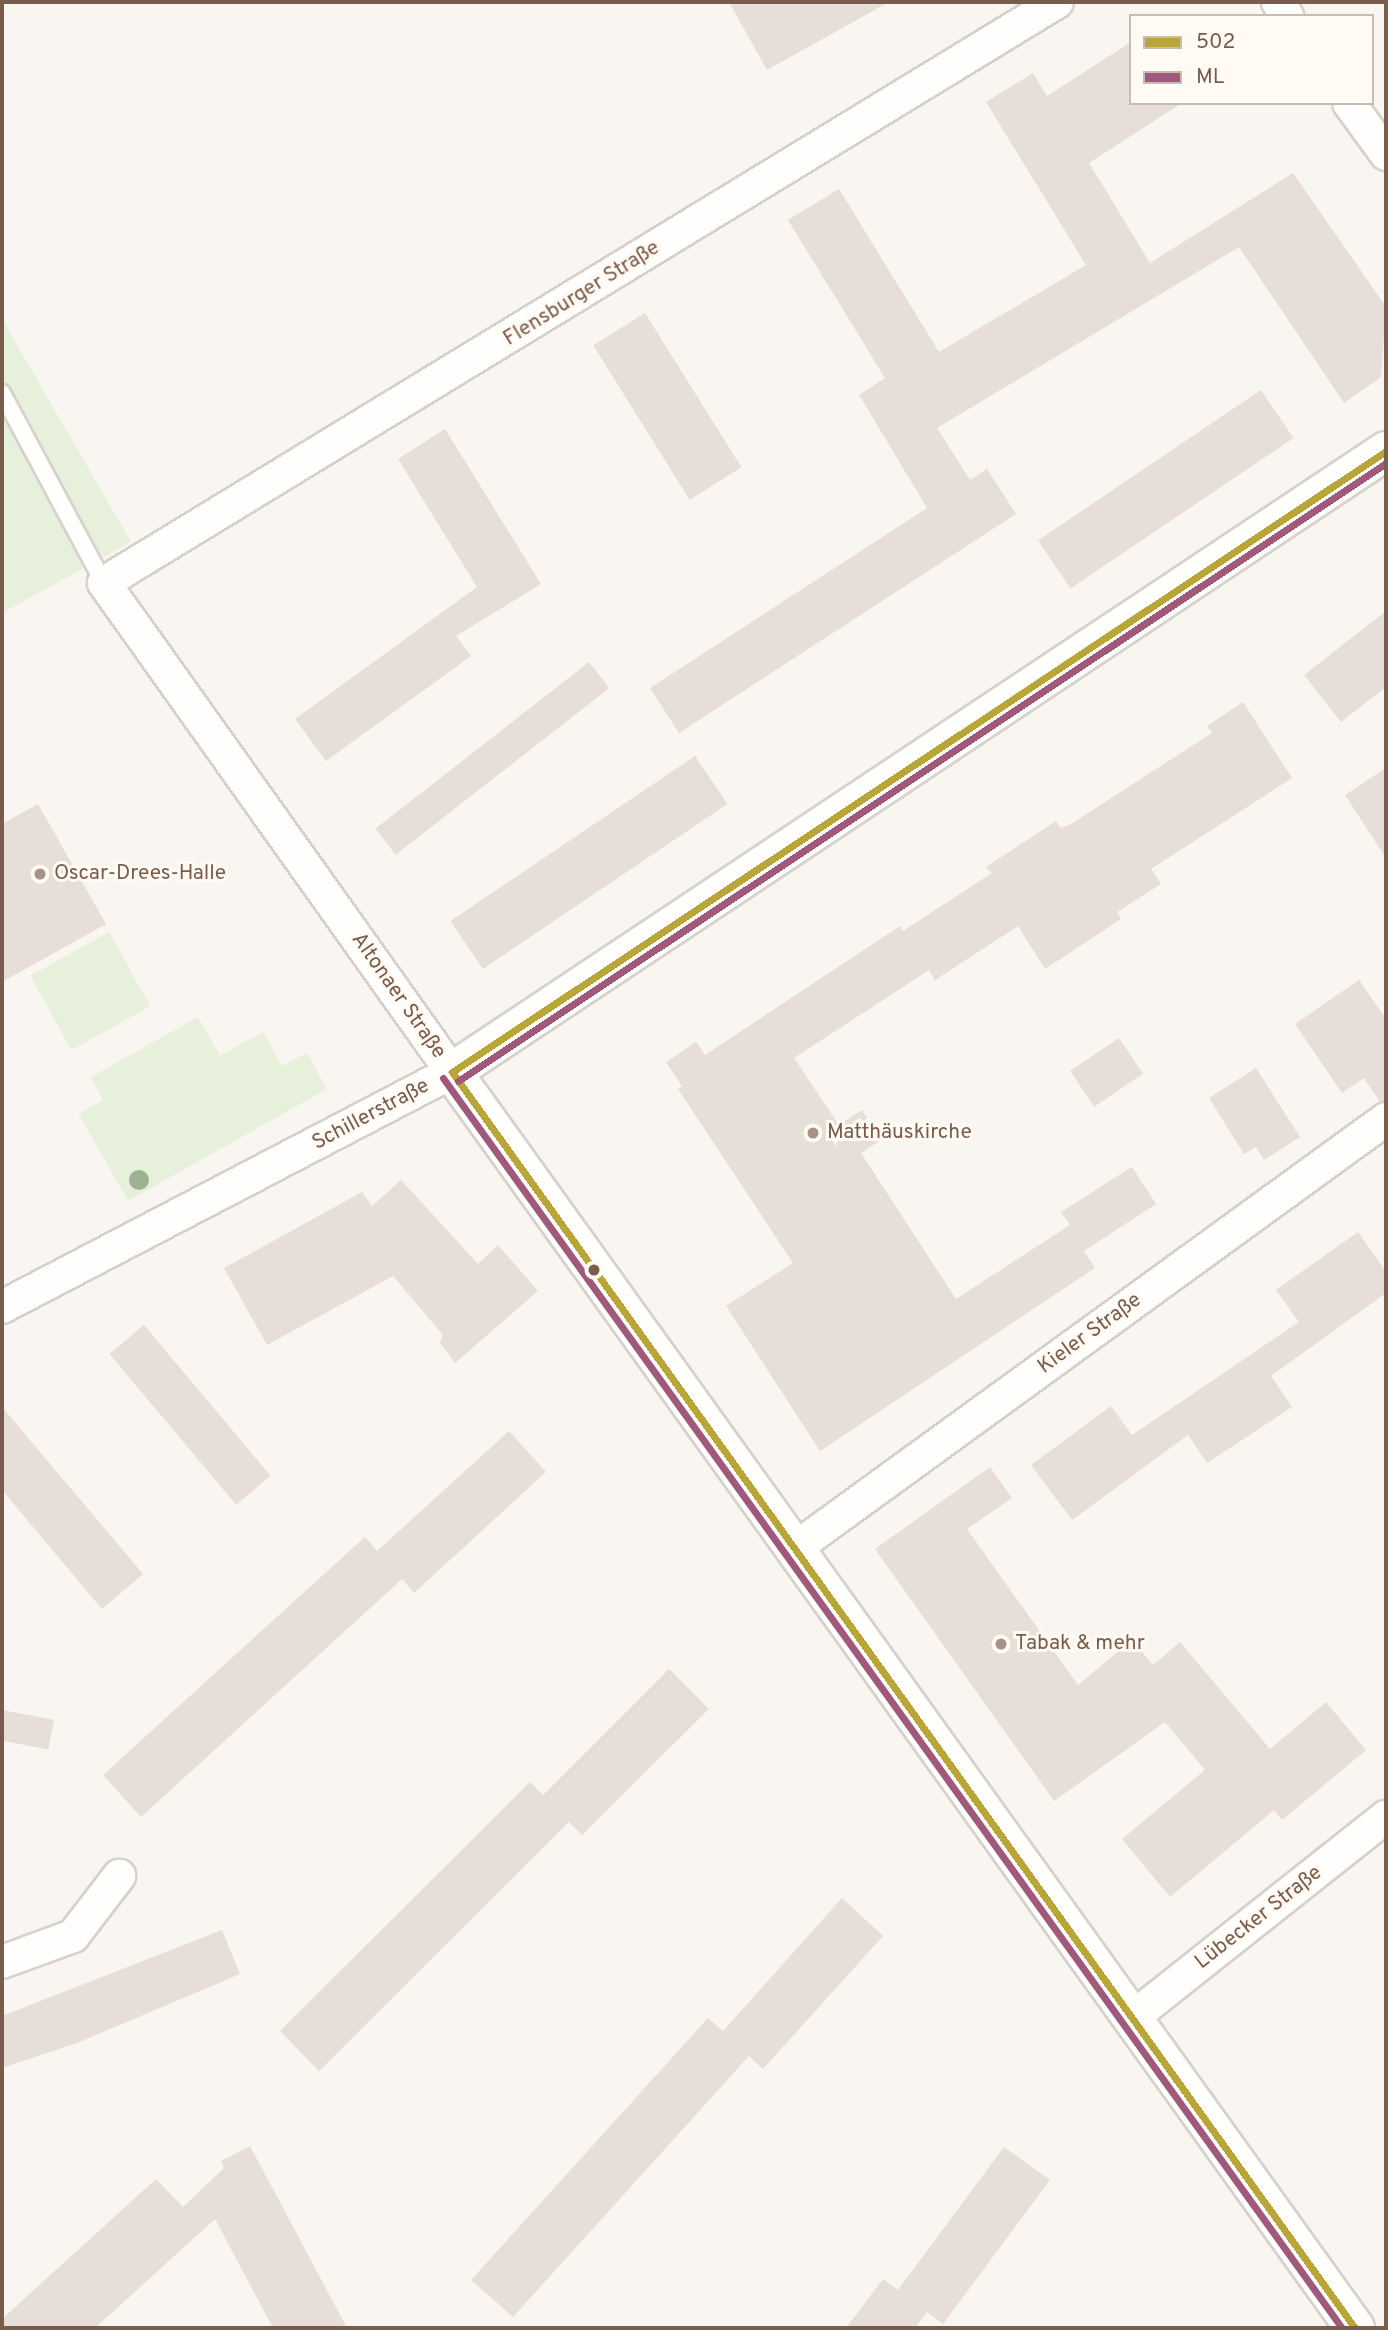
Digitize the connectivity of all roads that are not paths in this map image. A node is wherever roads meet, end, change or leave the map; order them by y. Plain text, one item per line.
1 (1057, 2) edge
2 (1350, 105) edge
3 (1386, 154) edge
4 (2, 393) edge
5 (1386, 451) edge
6 (104, 583) junction
7 (452, 1072) junction
8 (1386, 1119) edge
9 (2, 1307) edge
10 (794, 1549) junction
11 (1386, 1817) edge
12 (119, 1876) dead end
13 (2, 1962) edge
14 (1132, 2018) junction
15 (1355, 2328) edge

1 - 6 street, Flensburger Straße
2 - 3 street
4 - 6 lane
5 - 7 street, Schillerstraße
6 - 7 street, Altonaer Straße
7 - 9 street, Schillerstraße
7 - 10 street, Altonaer Straße
8 - 10 street, Kieler Straße
10 - 14 street, Altonaer Straße
11 - 14 street, Lübecker Straße
12 - 13 street
14 - 15 street, Altonaer Straße

